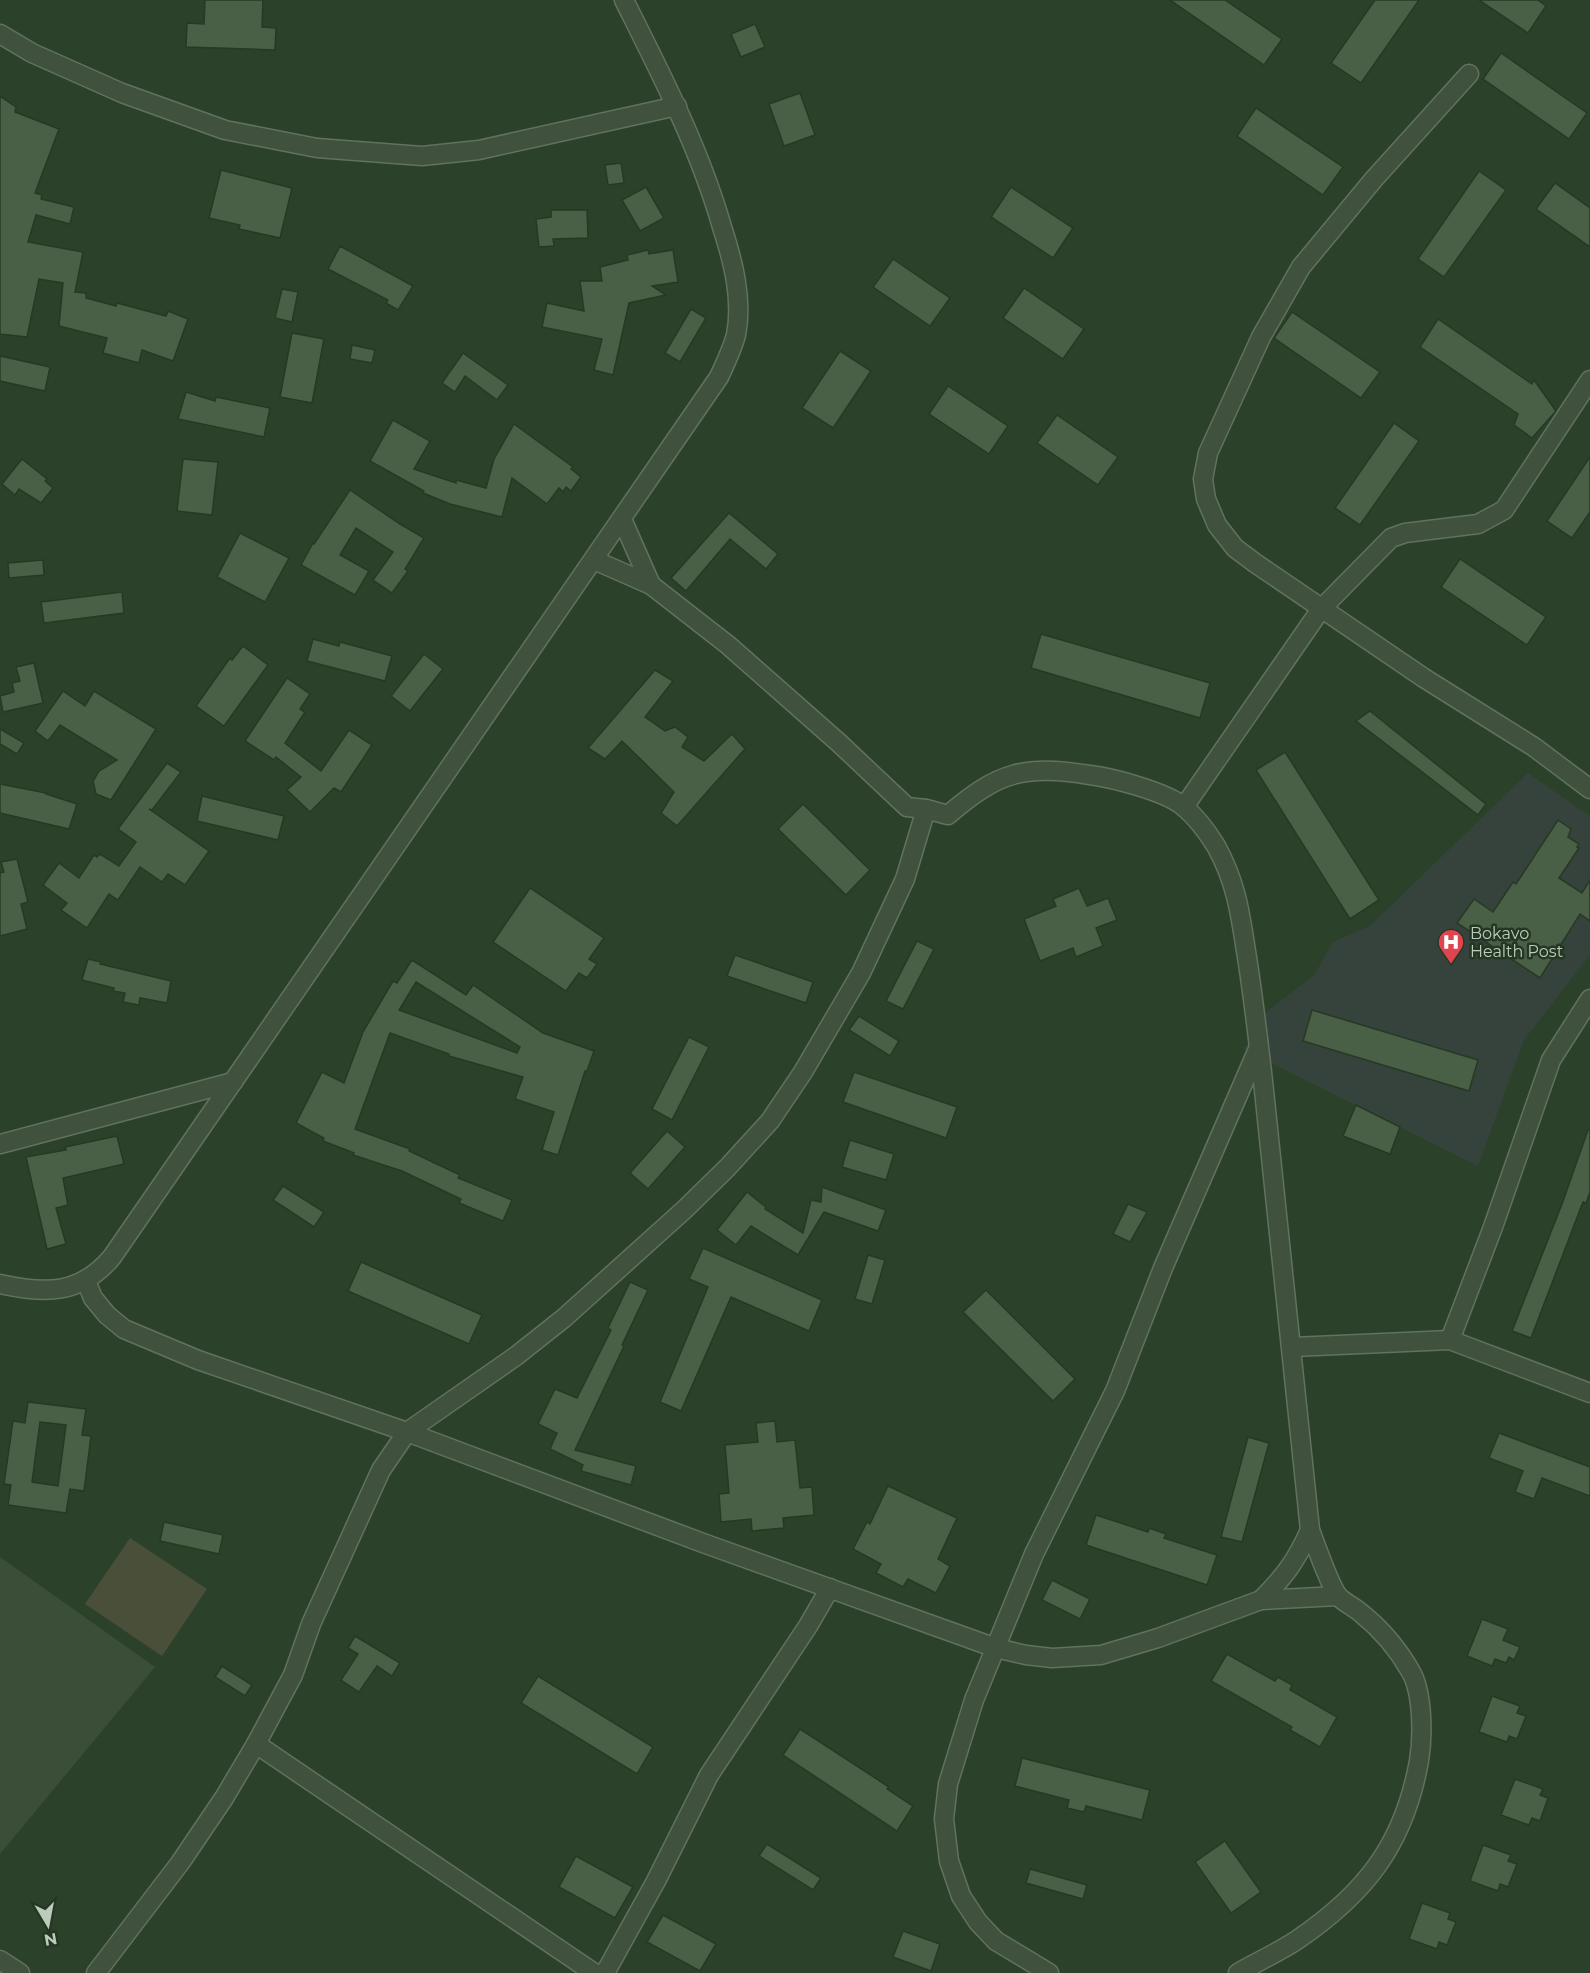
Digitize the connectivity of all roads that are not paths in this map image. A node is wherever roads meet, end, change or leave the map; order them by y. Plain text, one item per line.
1 (624, 0) edge
2 (0, 34) edge
3 (1469, 74) dead end
4 (677, 106) junction
5 (1590, 380) edge
6 (622, 519) junction
7 (594, 560) junction
8 (651, 585) junction
9 (1321, 609) junction
10 (1590, 789) edge
11 (1184, 807) junction
12 (926, 809) junction
13 (1590, 999) edge
14 (1259, 1048) junction
15 (233, 1082) junction
16 (0, 1144) edge
17 (86, 1281) junction
18 (0, 1284) edge
19 (1450, 1340) junction
20 (1293, 1347) junction
21 (1590, 1393) edge
22 (407, 1432) junction
23 (1310, 1530) junction
24 (830, 1588) junction
25 (1338, 1596) junction
26 (1261, 1600) junction
27 (996, 1648) junction
28 (256, 1744) junction
29 (0, 1960) edge
30 (20, 1973) edge
31 (96, 1973) edge
32 (594, 1973) edge
33 (605, 1973) edge
34 (1049, 1973) edge
35 (1238, 1973) edge

1 - 4 street
2 - 4 street
3 - 9 street
4 - 6 street
5 - 9 street
6 - 7 street
6 - 8 street
7 - 8 street
7 - 15 street
8 - 12 street
9 - 10 street
9 - 11 street
11 - 12 street
11 - 14 street
12 - 22 street
13 - 19 street
14 - 20 street
14 - 27 street
15 - 16 street
15 - 17 street
17 - 18 street
17 - 22 street
19 - 20 street
19 - 21 street
20 - 23 street
22 - 24 street
22 - 28 street
23 - 25 street
23 - 26 street
24 - 27 street
24 - 33 street
25 - 26 street
25 - 35 street
26 - 27 street
27 - 34 street
28 - 31 street
28 - 32 street
29 - 30 street

